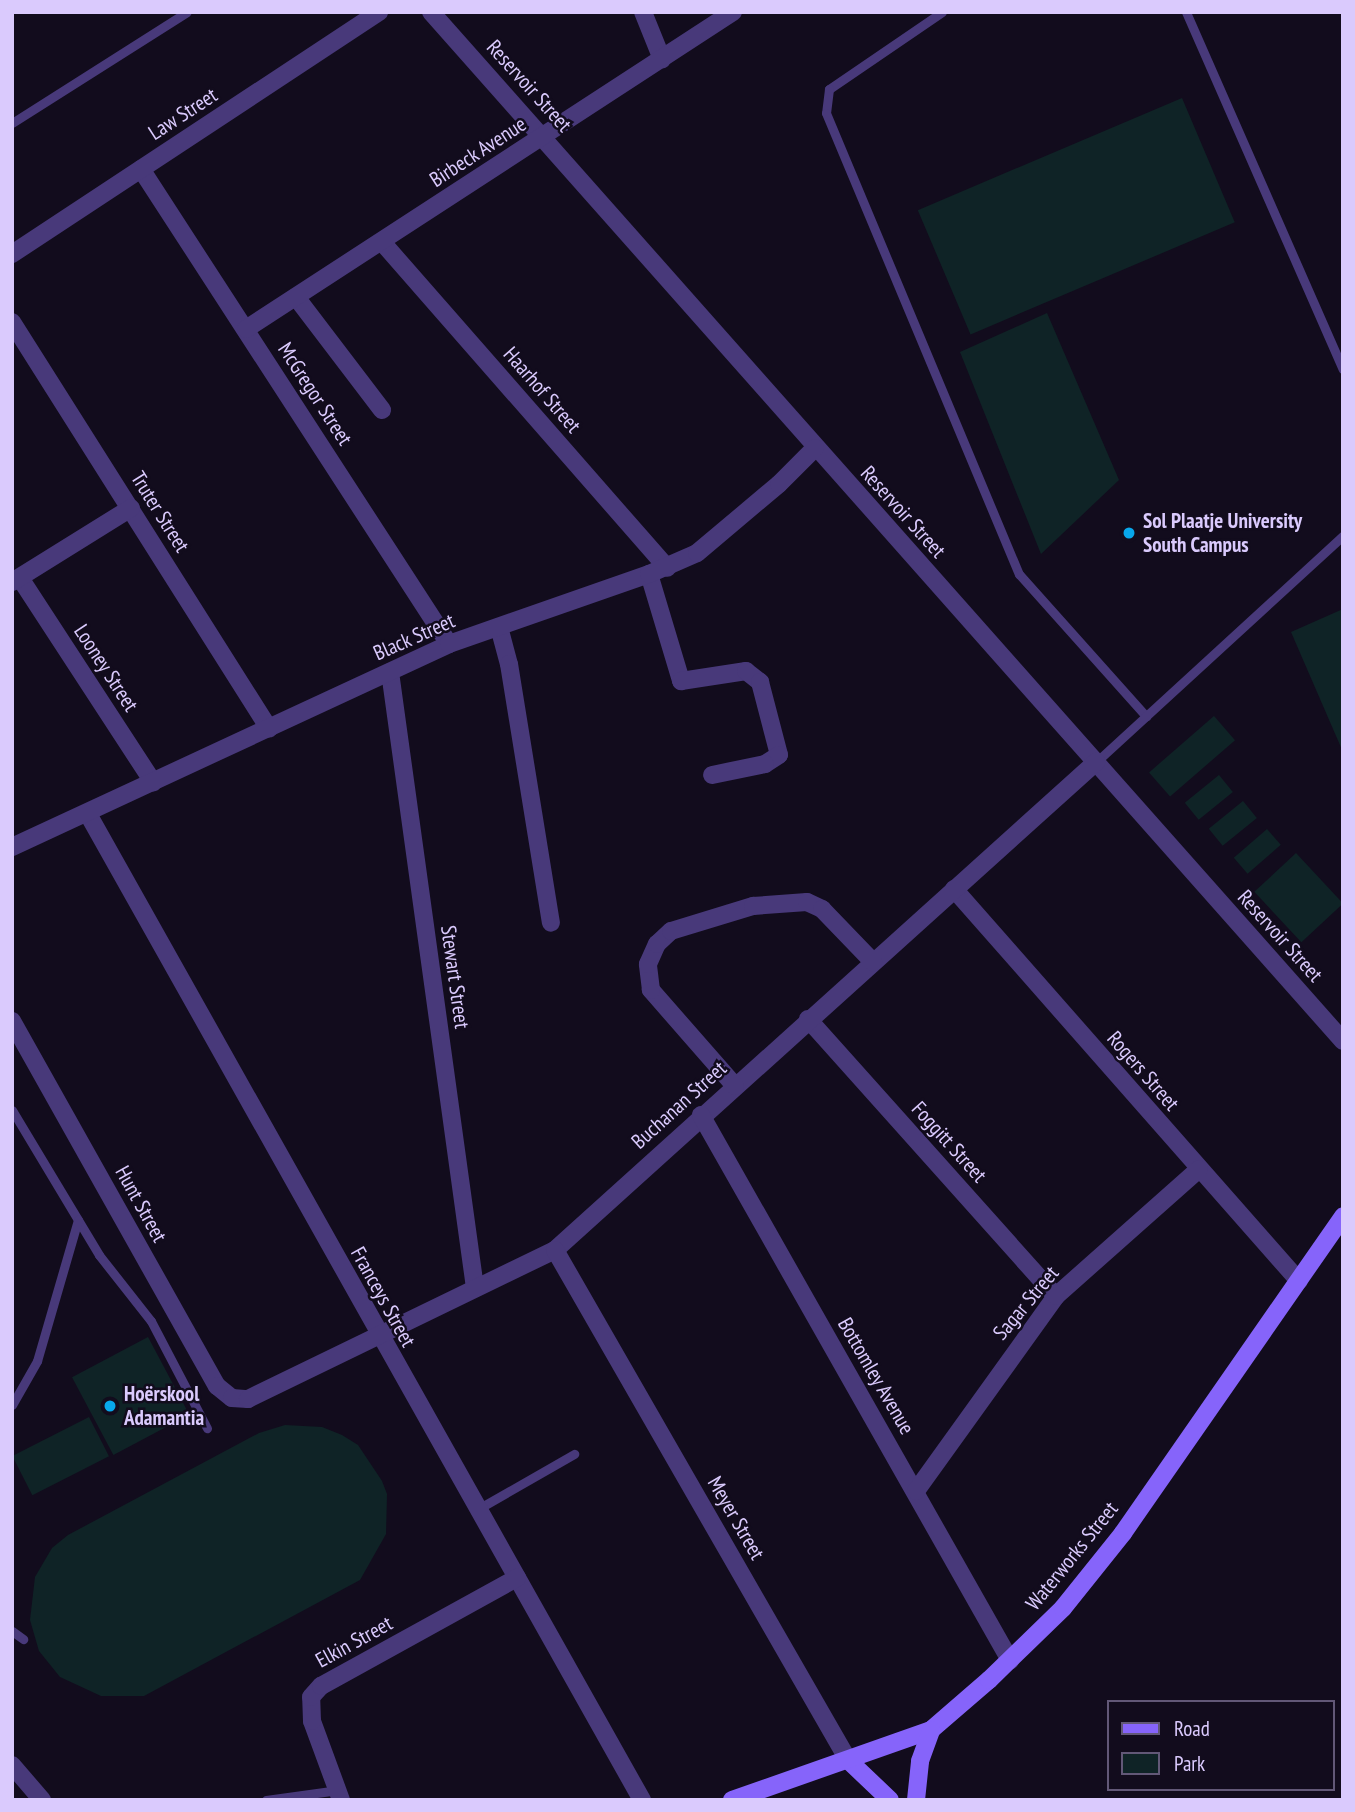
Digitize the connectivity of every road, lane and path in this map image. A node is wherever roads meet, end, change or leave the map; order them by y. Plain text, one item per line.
1 (187, 12) edge
2 (379, 12) edge
3 (431, 12) edge
4 (643, 12) edge
5 (733, 12) edge
6 (942, 12) edge
7 (1186, 12) edge
8 (662, 59) junction
9 (12, 123) edge
10 (543, 136) junction
11 (141, 169) junction
12 (382, 242) junction
13 (12, 254) edge
14 (296, 297) junction
15 (12, 322) edge
16 (246, 328) junction
17 (1343, 369) edge
18 (382, 410) dead end
19 (815, 448) junction
20 (131, 509) junction
21 (1343, 536) edge
22 (667, 568) junction
23 (649, 574) junction
24 (16, 580) edge
25 (499, 627) junction
26 (449, 644) junction
27 (390, 672) junction
28 (1146, 716) junction
29 (269, 728) junction
30 (1096, 762) junction
31 (712, 775) dead end
32 (153, 782) junction
33 (88, 814) junction
34 (12, 847) edge
35 (954, 889) junction
36 (551, 923) dead end
37 (873, 962) junction
38 (808, 1020) junction
39 (12, 1021) edge
40 (1343, 1041) edge
41 (734, 1086) junction
42 (12, 1110) edge
43 (701, 1115) junction
44 (1199, 1169) junction
45 (1343, 1216) edge
46 (78, 1220) junction
47 (555, 1250) junction
48 (1299, 1281) junction
49 (475, 1288) junction
50 (1056, 1296) junction
51 (378, 1336) junction
52 (239, 1400) joint
53 (12, 1405) edge
54 (206, 1428) dead end
55 (574, 1454) dead end
56 (916, 1490) junction
57 (478, 1509) junction
58 (517, 1578) junction
59 (12, 1630) edge
60 (23, 1639) dead end
61 (1010, 1660) junction
62 (931, 1730) junction
63 (849, 1760) junction
64 (12, 1765) edge
65 (340, 1795) edge
66 (42, 1800) edge
67 (266, 1800) edge
68 (642, 1800) edge
69 (732, 1800) edge
70 (890, 1800) edge
71 (916, 1800) edge

1 - 9 lane
2 - 11 street, Law Street
3 - 10 street, Reservoir Street
4 - 8 street
5 - 8 street, Birbeck Avenue
6 - 28 lane
7 - 17 lane
8 - 10 street, Birbeck Avenue
10 - 12 street, Birbeck Avenue
10 - 19 street, Reservoir Street
11 - 13 street, Law Street
11 - 16 street, McGregor Street
12 - 14 street, Birbeck Avenue
12 - 22 street, Haarhof Street
14 - 16 street, Birbeck Avenue
14 - 18 street
15 - 20 street, Truter Street
16 - 26 street, McGregor Street
19 - 22 street, Black Street
19 - 30 street, Reservoir Street
20 - 24 street
20 - 29 street, Truter Street
21 - 28 lane
22 - 23 street, Black Street
23 - 25 street, Black Street
23 - 31 street
24 - 32 street, Looney Street
25 - 26 street, Black Street
25 - 36 street
26 - 27 street, Black Street
27 - 29 street, Black Street
27 - 49 street, Stewart Street
28 - 30 lane
29 - 32 street, Black Street
30 - 35 street, Buchanan Street
30 - 40 street, Reservoir Street
32 - 33 street, Black Street
33 - 34 street, Black Street
33 - 51 street, Franceys Street
35 - 37 street, Buchanan Street
35 - 44 street, Rogers Street
37 - 38 street, Buchanan Street
37 - 41 street
38 - 41 street, Buchanan Street
38 - 50 street, Foggitt Street
39 - 52 street, Hunt Street
41 - 43 street, Buchanan Street
42 - 46 lane
43 - 47 street, Buchanan Street
43 - 56 street, Bottomley Avenue
44 - 48 street, Rogers Street
44 - 50 street, Sagar Street
45 - 48 street, Waterworks Street
46 - 53 lane
46 - 54 lane
47 - 49 street, Buchanan Street
47 - 63 street, Meyer Street
48 - 61 street, Waterworks Street
49 - 51 street, Buchanan Street
50 - 56 street, Sagar Street
51 - 52 street, Buchanan Street
51 - 57 street, Franceys Street
55 - 57 lane
56 - 61 street, Bottomley Avenue
57 - 58 street, Franceys Street
58 - 65 street, Elkin Street
58 - 68 street, Franceys Street
59 - 60 lane
61 - 62 street, Waterworks Street
62 - 63 street, Waterworks Street
62 - 71 street
63 - 69 street, Waterworks Street
63 - 70 street, Meyer Street
64 - 66 street
65 - 67 lane

